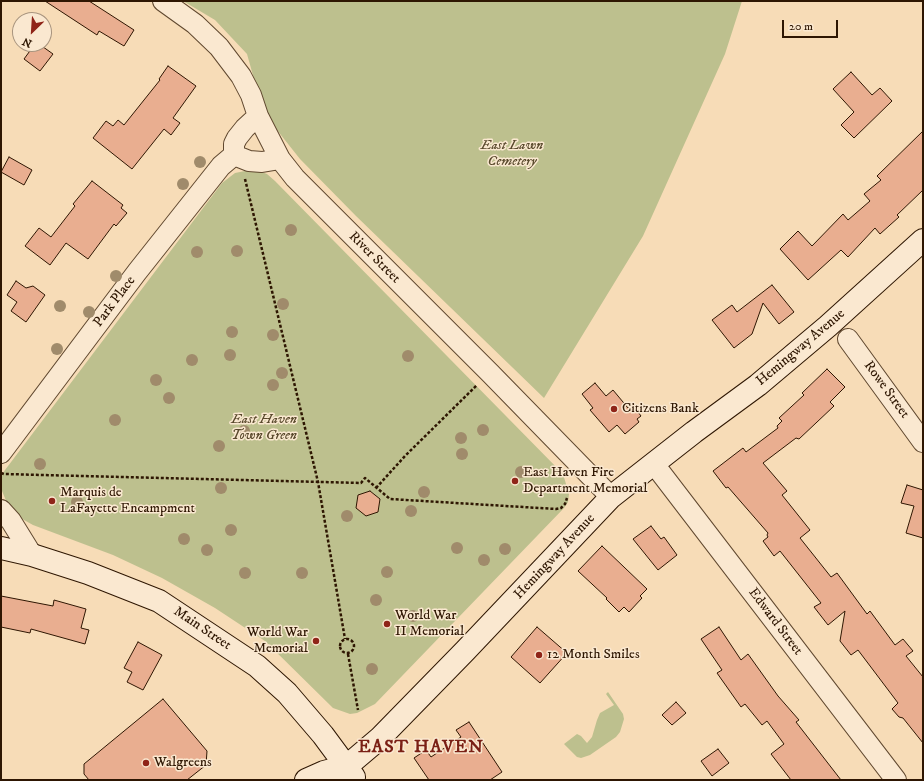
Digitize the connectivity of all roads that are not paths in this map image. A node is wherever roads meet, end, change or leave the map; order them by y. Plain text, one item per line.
1 (163, 1) edge
2 (258, 116) junction
3 (234, 155) junction
4 (280, 159) junction
5 (923, 240) edge
6 (848, 339) dead end
7 (923, 442) edge
8 (1, 453) edge
9 (654, 464) junction
10 (611, 498) junction
11 (1, 510) edge
12 (1, 548) edge
13 (32, 555) junction
14 (348, 775) edge
15 (306, 780) edge
16 (896, 780) edge

1 - 2 street, River Street
2 - 3 street
2 - 4 street, River Street
3 - 4 street
3 - 8 street, Park Place
4 - 10 street, River Street
5 - 9 main road, Hemingway Avenue
6 - 7 street, Rowe Street
9 - 10 main road, Hemingway Avenue
9 - 16 street, Edward Street
10 - 14 main road, Hemingway Avenue
11 - 13 street
12 - 13 main road, Main Street
13 - 14 main road, Main Street
14 - 15 main road, Hemingway Avenue

